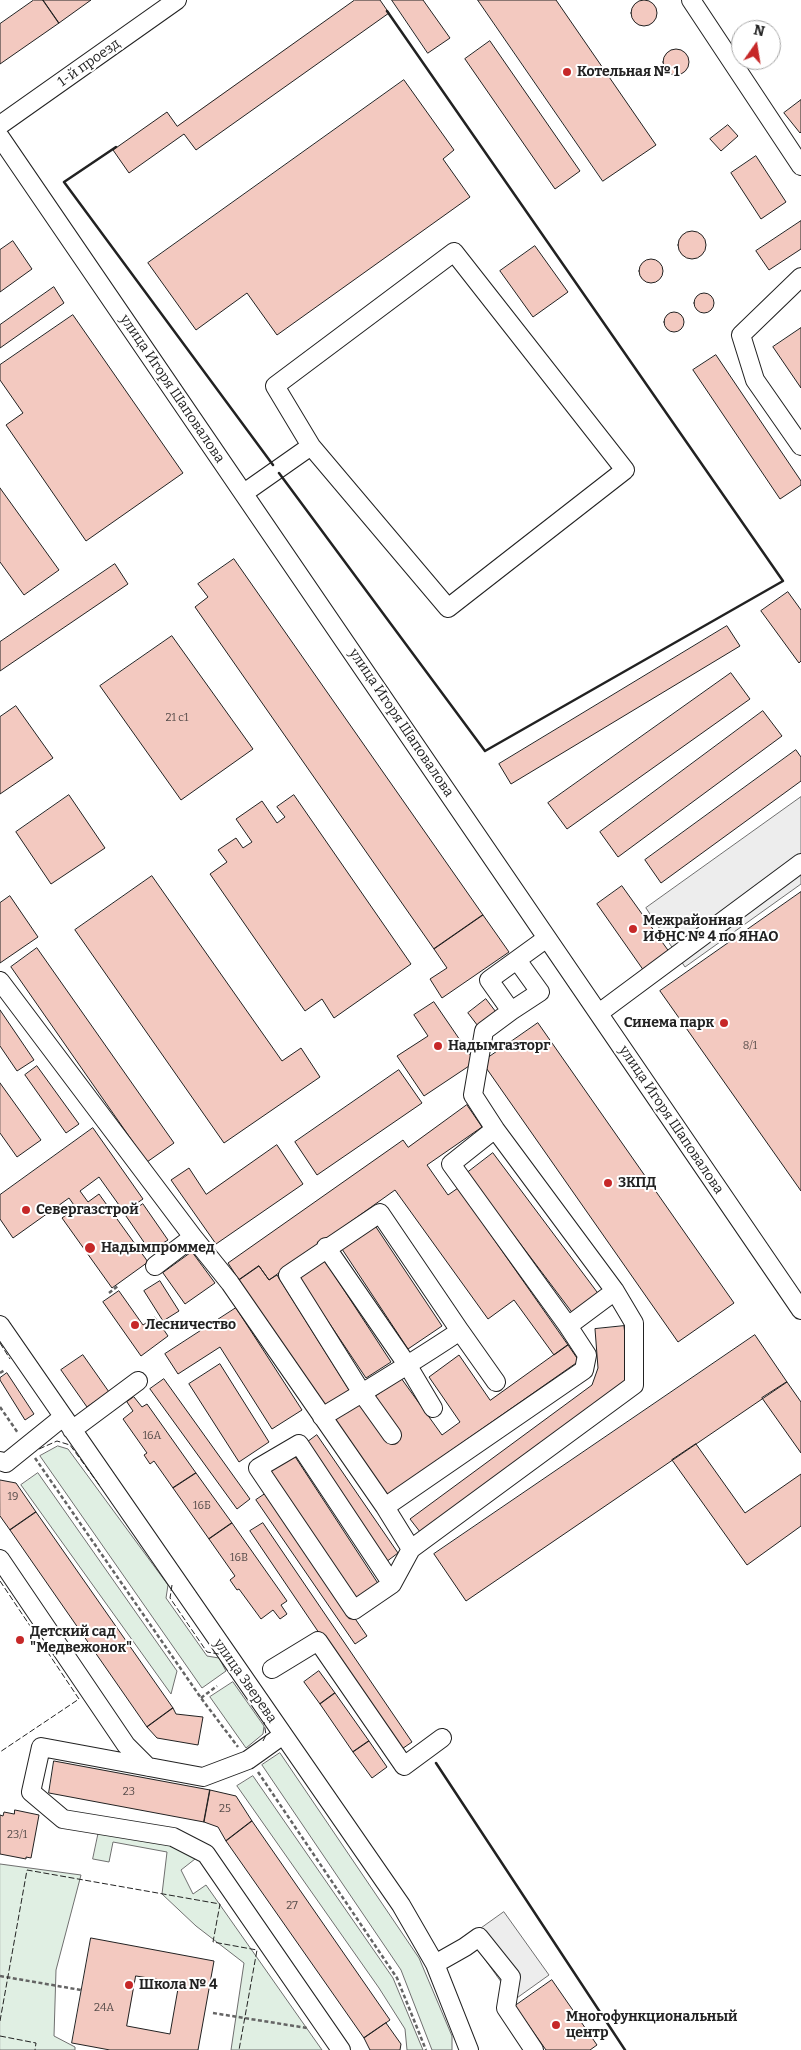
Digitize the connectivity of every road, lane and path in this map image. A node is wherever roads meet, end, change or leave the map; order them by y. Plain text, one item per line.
1 (177, 0) edge
2 (691, 0) edge
3 (0, 125) edge
4 (0, 137) edge
5 (801, 166) edge
6 (801, 277) edge
7 (311, 446) junction
8 (801, 446) edge
9 (244, 493) junction
10 (801, 863) edge
11 (547, 938) junction
12 (517, 960) junction
13 (0, 981) edge
14 (510, 1011) junction
15 (599, 1014) junction
16 (495, 1130) junction
17 (193, 1237) junction
18 (326, 1247) junction
19 (155, 1266) dead end
20 (119, 1285) dead end
21 (615, 1291) junction
22 (108, 1293) dead end
23 (801, 1310) edge
24 (0, 1325) edge
25 (568, 1326) junction
26 (460, 1330) junction
27 (408, 1366) junction
28 (5, 1370) dead end
29 (0, 1374) edge
30 (138, 1381) dead end
31 (496, 1382) dead end
32 (362, 1393) junction
33 (0, 1407) edge
34 (433, 1408) dead end
35 (322, 1417) junction
36 (67, 1423) junction
37 (392, 1435) dead end
38 (27, 1446) junction
39 (0, 1461) edge
40 (385, 1507) junction
41 (411, 1549) junction
42 (0, 1559) edge
43 (392, 1584) junction
44 (272, 1669) dead end
45 (217, 1686) dead end
46 (201, 1698) junction
47 (282, 1735) junction
48 (442, 1738) dead end
49 (248, 1760) junction
50 (148, 1767) junction
51 (435, 1964) junction
52 (0, 1976) edge
53 (81, 1990) dead end
54 (212, 2014) dead end
55 (329, 2032) junction
56 (341, 2050) edge
57 (426, 2050) edge
58 (469, 2050) edge
59 (534, 2050) edge

1 - 3 street, 1-й проезд
2 - 5 street
4 - 9 street, улица Игоря Шаповалова
6 - 8 street
7 - 7 street
7 - 9 street
9 - 11 street, улица Игоря Шаповалова
10 - 15 street
11 - 12 street
11 - 15 street, улица Игоря Шаповалова
12 - 14 street
12 - 14 street
13 - 17 street
14 - 16 street
15 - 23 street, улица Игоря Шаповалова
16 - 21 street
16 - 25 street
17 - 19 street
17 - 35 street
18 - 26 street
18 - 27 street
18 - 32 street
20 - 22 path
21 - 25 street
21 - 41 street
24 - 36 street, улица Зверева
25 - 40 street
26 - 27 street
26 - 31 street
27 - 32 street
27 - 34 street
28 - 29 path
30 - 36 street
32 - 35 street
32 - 37 street
33 - 38 path
35 - 40 street
36 - 38 street
36 - 47 street, улица Зверева
38 - 39 street
38 - 46 path
40 - 41 street
41 - 43 street
42 - 50 street
43 - 43 street
44 - 48 street
45 - 46 path
46 - 49 path
47 - 49 street
47 - 51 street, улица Зверева
49 - 50 street
49 - 57 path
50 - 55 street
51 - 58 street, улица Зверева
51 - 59 street
52 - 53 path
54 - 55 path
55 - 56 street

